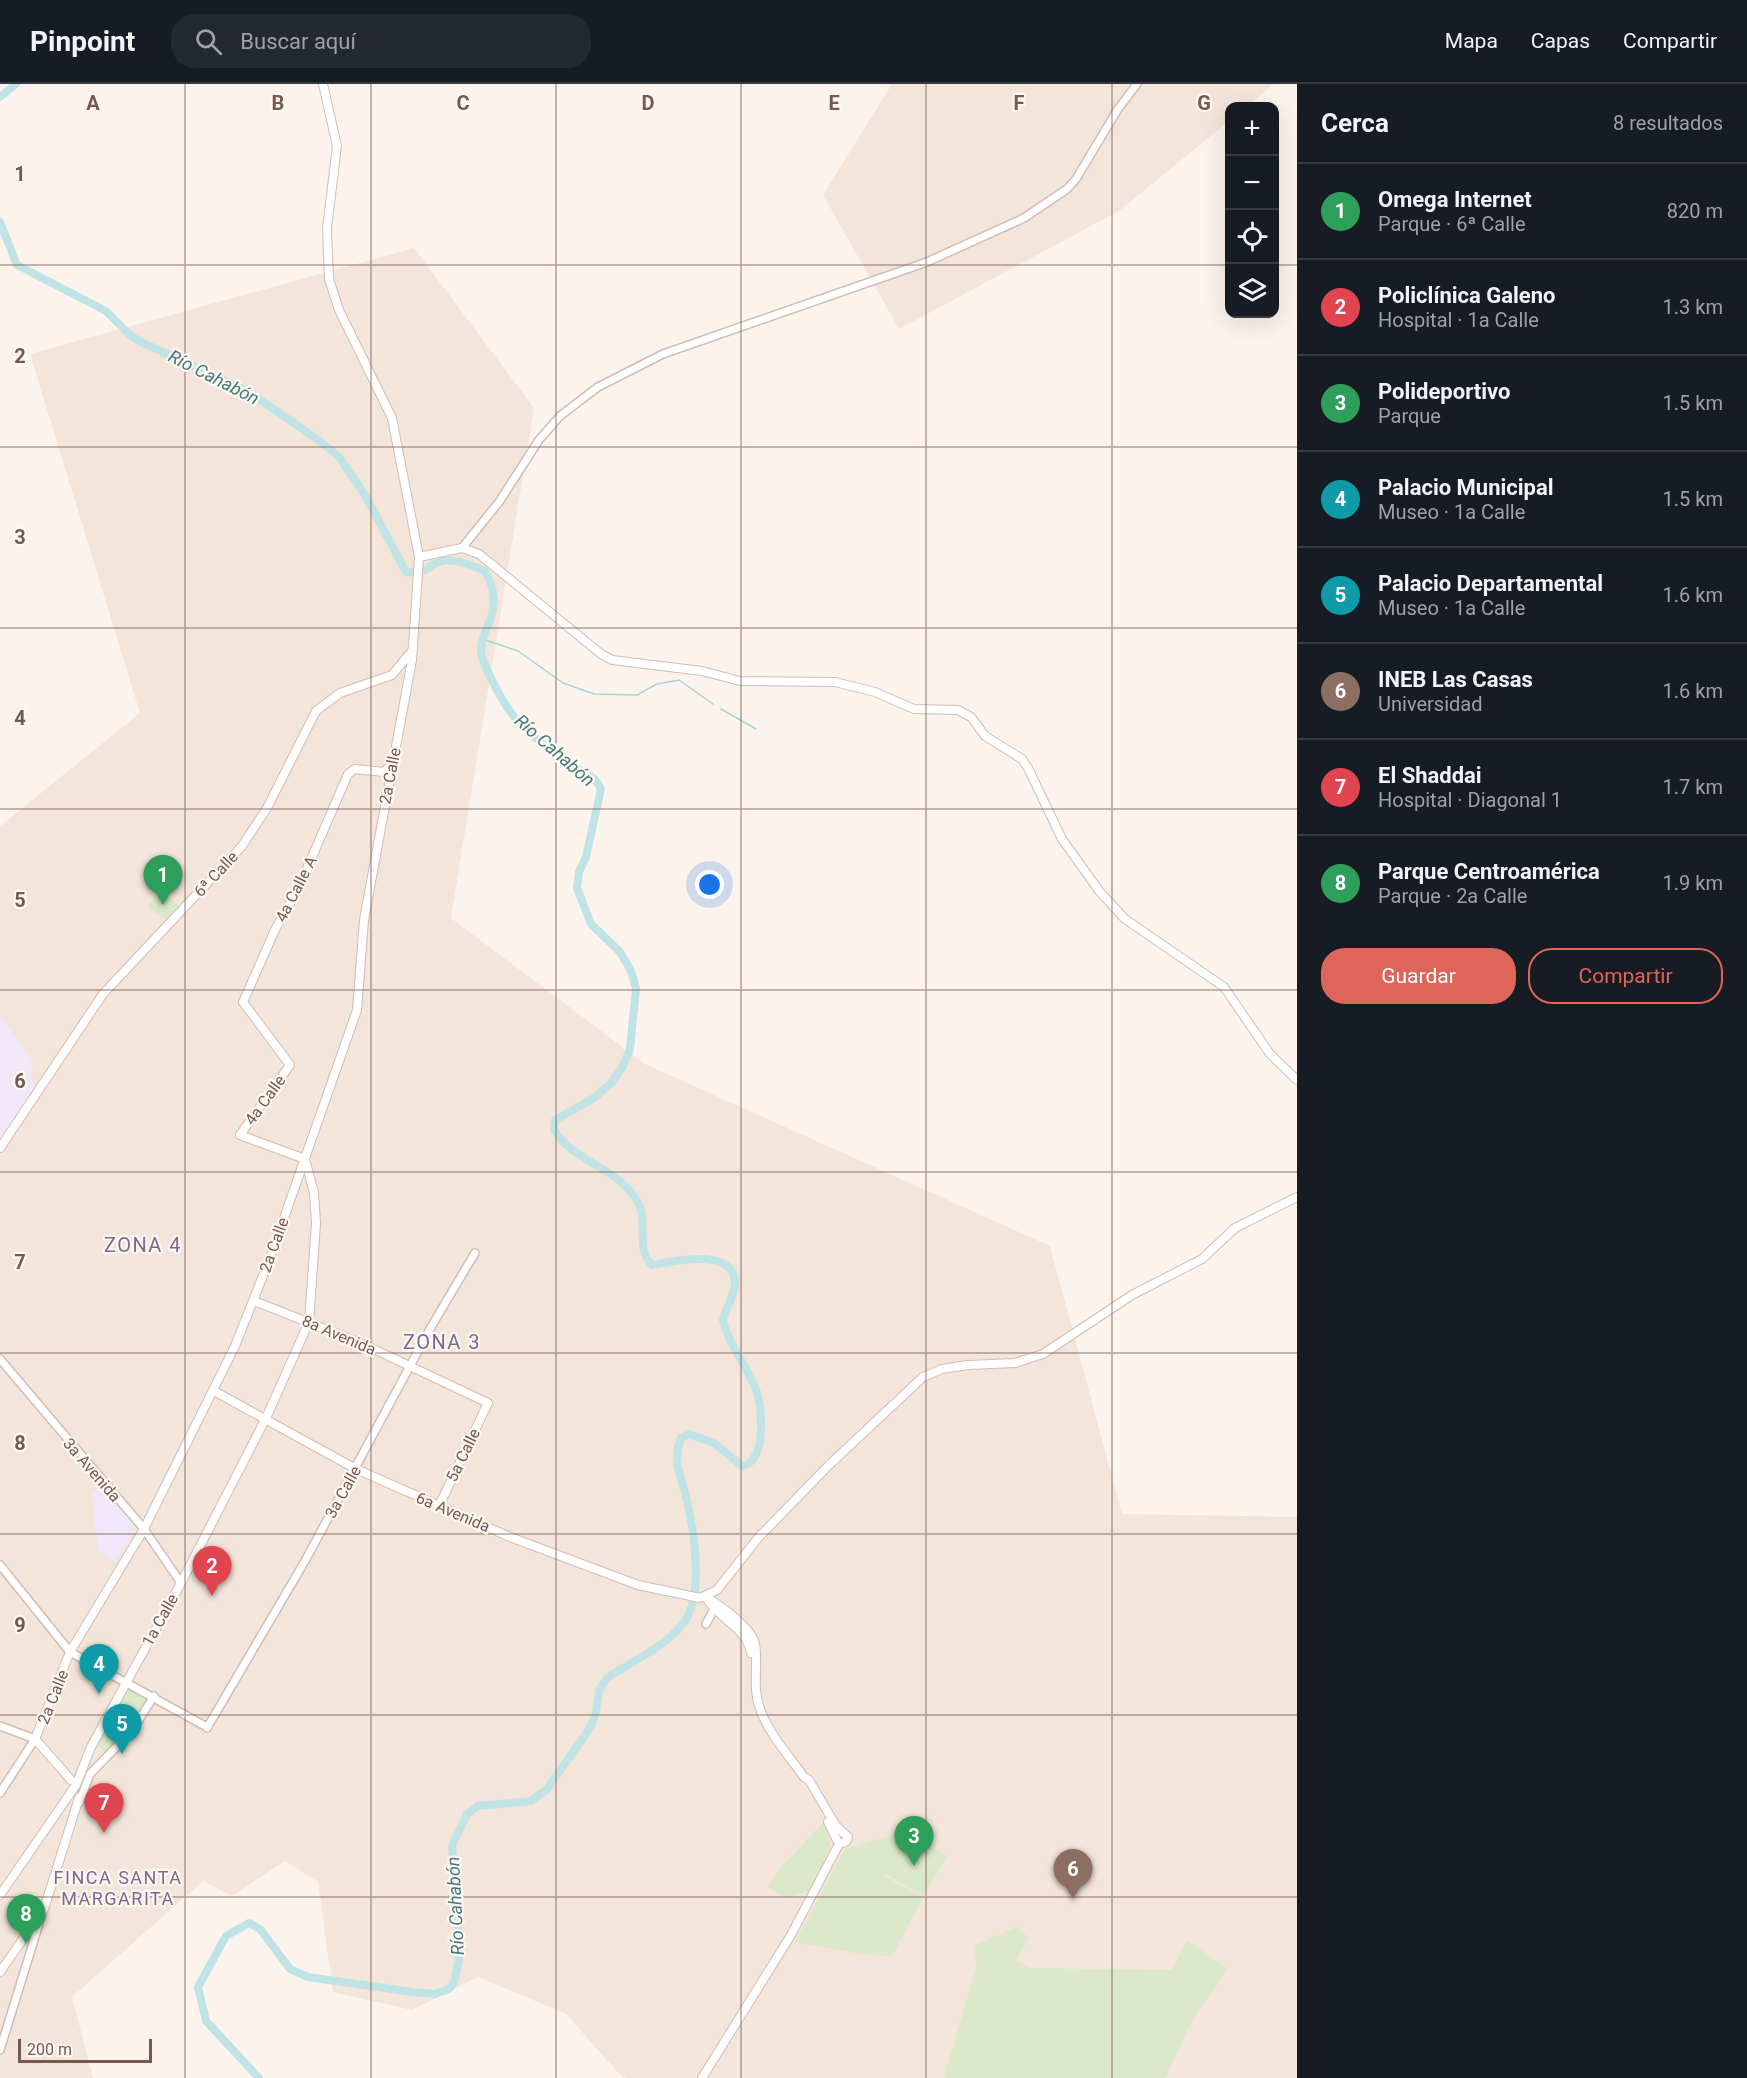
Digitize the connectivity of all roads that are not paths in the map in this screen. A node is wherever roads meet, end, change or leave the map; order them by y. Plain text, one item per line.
1 (323, 84) edge
2 (1137, 84) edge
3 (462, 548) junction
4 (419, 560) junction
5 (413, 650) junction
6 (392, 675) junction
7 (409, 679) junction
8 (391, 765) junction
9 (290, 1065) joint
10 (1297, 1080) edge
11 (0, 1148) edge
12 (305, 1159) junction
13 (1297, 1197) edge
14 (474, 1253) dead end
15 (254, 1301) junction
16 (309, 1322) junction
17 (0, 1359) edge
18 (410, 1368) junction
19 (214, 1391) junction
20 (488, 1403) joint
21 (266, 1418) junction
22 (356, 1469) junction
23 (439, 1506) junction
24 (144, 1529) junction
25 (0, 1565) edge
26 (181, 1583) junction
27 (703, 1598) junction
28 (714, 1609) junction
29 (706, 1624) dead end
30 (70, 1652) junction
31 (754, 1666) junction
32 (126, 1683) junction
33 (154, 1696) junction
34 (0, 1726) edge
35 (36, 1739) junction
36 (71, 1780) dead end
37 (0, 1793) edge
38 (79, 1798) dead end
39 (77, 1808) junction
40 (1, 1891) edge
41 (44, 1909) junction
42 (0, 1972) edge
43 (0, 2050) edge
44 (702, 2078) edge

1 - 4 main road, 2a Calle
2 - 3 street
3 - 4 main road
3 - 10 main road
4 - 5 main road, 2a Calle
5 - 6 main road
5 - 7 main road, 2a Calle
6 - 7 main road
6 - 11 main road, 6ª Calle
7 - 8 main road, 2a Calle
8 - 9 main road, 4a Calle A
8 - 12 main road, 2a Calle
9 - 12 main road, 4a Calle
12 - 15 main road, 2a Calle
12 - 16 main road, 1a Calle
13 - 27 main road
14 - 18 street, 3a Calle
15 - 16 main road, 8a Avenida
15 - 19 main road, 2a Calle
16 - 18 main road, 8a Avenida
16 - 21 main road, 1a Calle
17 - 24 street, 3a Avenida
18 - 20 main road, 8a Avenida
18 - 22 street, 3a Calle
19 - 21 main road, 6a Avenida
19 - 24 main road, 2a Calle
20 - 23 main road, 5a Calle
21 - 22 main road, 6a Avenida
21 - 26 main road, 1a Calle
22 - 23 main road, 6a Avenida
22 - 33 street, 3a Calle
23 - 27 main road, 6a Avenida
24 - 26 street, 3a Avenida
24 - 30 main road, 2a Calle
25 - 30 street
26 - 32 main road, 1a Calle
27 - 28 main road
27 - 31 main road
28 - 29 street
28 - 31 main road
30 - 32 street
30 - 35 main road, 2a Calle
31 - 44 main road
32 - 33 street
32 - 40 main road, 1a Calle
33 - 39 street
34 - 35 street
35 - 36 main road
35 - 37 street, 2a Calle
38 - 39 main road
39 - 41 main road
41 - 42 main road
41 - 43 street

